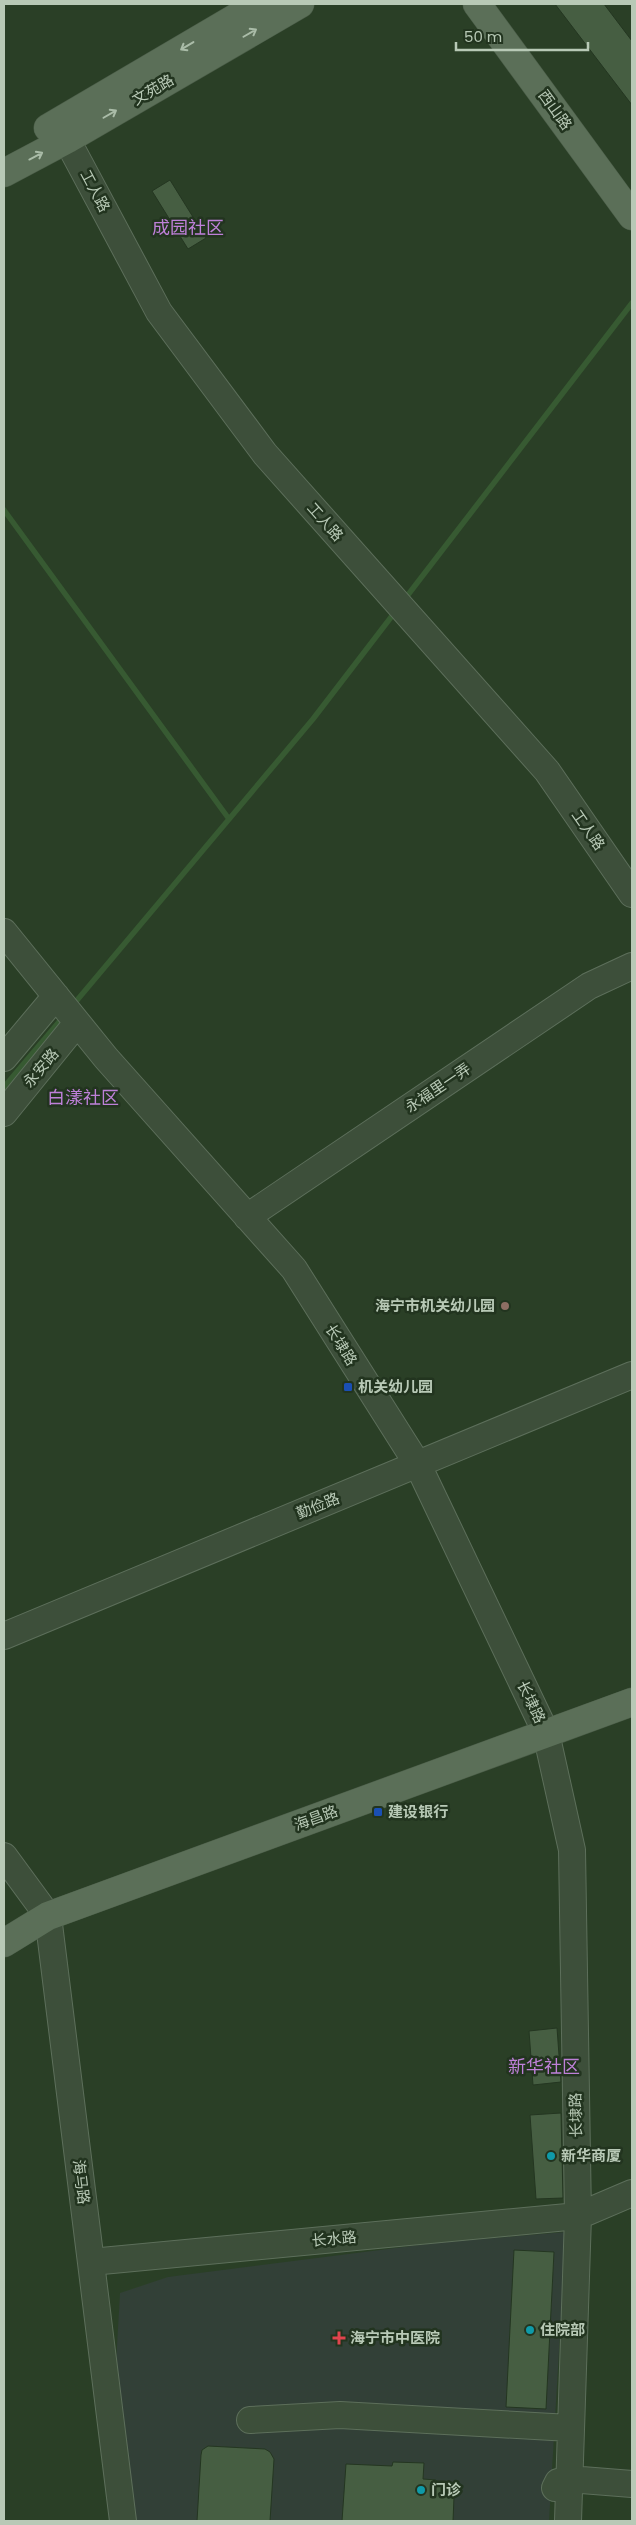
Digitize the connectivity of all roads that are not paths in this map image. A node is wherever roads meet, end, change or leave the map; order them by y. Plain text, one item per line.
1 (259, 4) edge
2 (300, 4) edge
3 (477, 4) edge
4 (63, 131) junction
5 (4, 154) edge
6 (4, 173) edge
7 (632, 216) edge
8 (632, 894) edge
9 (4, 932) edge
10 (632, 966) edge
11 (57, 998) junction
12 (76, 1022) junction
13 (4, 1058) edge
14 (4, 1112) edge
15 (247, 1217) junction
16 (632, 1375) edge
17 (418, 1465) junction
18 (4, 1636) edge
19 (632, 1690) edge
20 (632, 1702) edge
21 (544, 1728) junction
22 (4, 1856) edge
23 (45, 1912) junction
24 (4, 1931) edge
25 (4, 1943) edge
26 (632, 2193) edge
27 (578, 2216) junction
28 (91, 2262) junction
29 (250, 2420) dead end
30 (570, 2428) junction
31 (569, 2479) junction
32 (632, 2484) edge
33 (123, 2521) edge
34 (551, 2521) edge
35 (568, 2521) edge

1 -> 4 main road, 文苑路
4 -> 2 main road, 文苑路
3 - 7 main road, 西山路
4 - 5 main road, 文苑路
6 -> 4 main road, 文苑路
4 - 8 street, 工人路
9 - 11 street
10 - 15 street, 永福里一弄
11 - 12 street, 长埭路
11 - 13 street
12 - 14 street, 永安路
12 - 15 street, 长埭路
15 - 17 street, 长埭路
16 - 17 street, 勤俭路
17 - 18 street, 勤俭路
17 - 21 street, 长埭路
19 - 21 main road, 海昌路
20 - 21 main road, 海昌路
21 - 23 main road, 海昌路
21 - 27 street, 长埭路
22 - 23 street, 海马路
23 - 24 main road, 海昌路
23 - 25 main road, 海昌路
23 - 28 street, 海马路
26 - 27 street, 长水路
27 - 28 street, 长水路
27 - 30 street, 长埭路
28 - 33 street, 海马路
29 - 30 street
30 - 31 street, 长埭路
31 - 32 street
31 - 34 street
31 - 35 street, 长埭路

